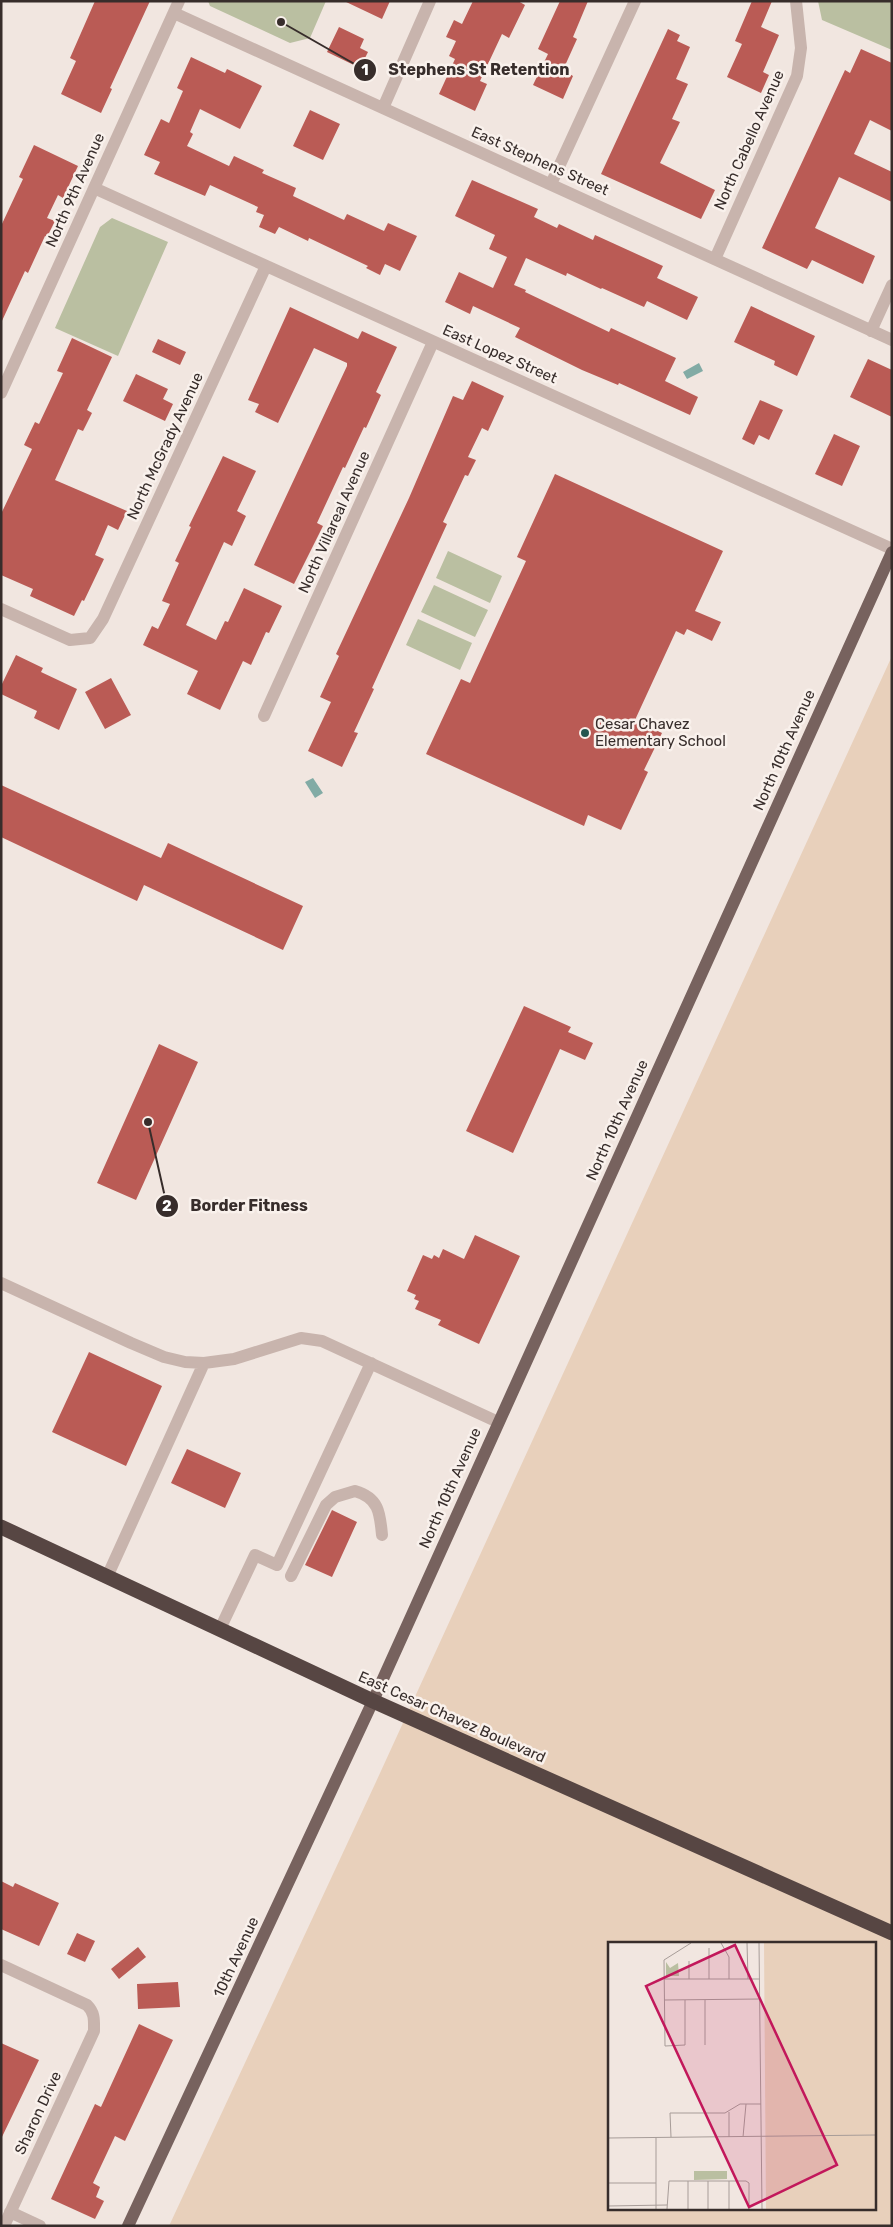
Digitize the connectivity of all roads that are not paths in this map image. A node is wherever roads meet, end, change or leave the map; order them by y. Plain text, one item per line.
1 (430, 1) edge
2 (635, 1) edge
3 (796, 1) edge
4 (176, 7) edge
5 (383, 108) junction
6 (551, 184) junction
7 (94, 188) junction
8 (715, 259) junction
9 (266, 266) junction
10 (892, 285) edge
11 (871, 331) junction
12 (892, 340) edge
13 (433, 342) junction
14 (1, 393) edge
15 (892, 550) edge
16 (1, 609) edge
17 (264, 716) dead end
18 (1, 1283) edge
19 (204, 1363) junction
20 (371, 1363) junction
21 (498, 1422) junction
22 (1, 1528) edge
23 (382, 1535) dead end
24 (107, 1576) junction
25 (291, 1576) dead end
26 (220, 1629) junction
27 (373, 1701) junction
28 (892, 1933) edge
29 (1, 1966) edge
30 (10, 2212) junction
31 (4, 2226) edge
32 (40, 2226) edge
33 (128, 2226) edge

1 - 5 street
2 - 6 street
3 - 8 street, North Cabello Avenue
4 - 5 street, East Stephens Street
4 - 7 street, North 9th Avenue
5 - 6 street, East Stephens Street
6 - 8 street, East Stephens Street
7 - 9 street, East Lopez Street
7 - 14 street, North 9th Avenue
8 - 11 street, East Stephens Street
9 - 13 street, East Lopez Street
9 - 16 street, North McGrady Avenue
10 - 11 street
11 - 12 street, East Stephens Street
13 - 15 street, East Lopez Street
13 - 17 street, North Villareal Avenue
15 - 21 main road, North 10th Avenue
18 - 19 street
19 - 20 street
19 - 24 street
20 - 21 street
20 - 26 street
21 - 27 main road, North 10th Avenue
22 - 24 highway, East Cesar Chavez Boulevard
23 - 25 street
24 - 26 highway, East Cesar Chavez Boulevard
26 - 27 highway, East Cesar Chavez Boulevard
27 - 28 highway, East Cesar Chavez Boulevard
27 - 33 main road, 10th Avenue
29 - 30 street, Sharon Drive
30 - 31 street, Sharon Drive
30 - 32 street

